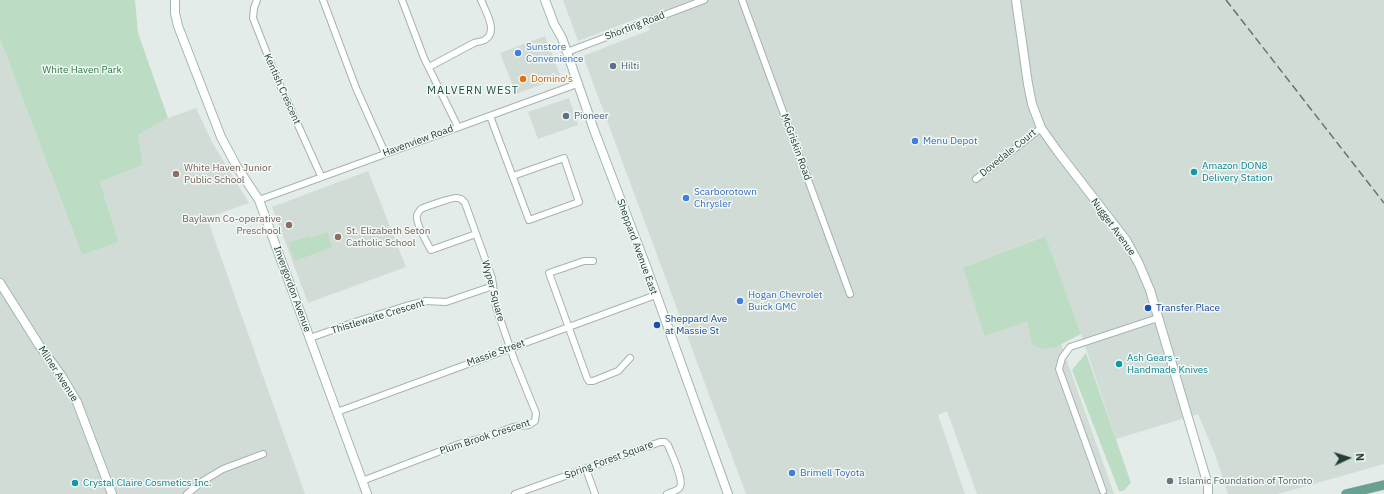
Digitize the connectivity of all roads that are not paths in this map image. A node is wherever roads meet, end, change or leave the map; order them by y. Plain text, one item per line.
1 (175, 0) edge
2 (257, 0) edge
3 (323, 0) edge
4 (402, 0) edge
5 (481, 0) edge
6 (545, 0) edge
7 (704, 0) edge
8 (742, 0) edge
9 (1016, 0) edge
10 (566, 52) junction
11 (428, 67) junction
12 (577, 84) junction
13 (490, 116) junction
14 (458, 127) junction
15 (1041, 128) junction
16 (385, 153) junction
17 (321, 176) junction
18 (513, 176) junction
19 (976, 179) dead end
20 (259, 200) junction
21 (476, 234) junction
22 (594, 261) dead end
23 (0, 283) edge
24 (493, 286) junction
25 (850, 294) dead end
26 (656, 295) junction
27 (1158, 318) junction
28 (569, 326) junction
29 (310, 338) junction
30 (511, 348) junction
31 (630, 358) dead end
32 (337, 412) junction
33 (263, 454) dead end
34 (586, 469) junction
35 (362, 481) junction
36 (1208, 485) junction
37 (1384, 485) edge
38 (1103, 491) dead end
39 (112, 494) edge
40 (187, 494) edge
41 (367, 494) edge
42 (515, 494) edge
43 (595, 494) edge
44 (667, 494) edge
45 (728, 494) edge
46 (1208, 494) edge
47 (1216, 494) edge
48 (1346, 494) edge

1 - 20 street, Invergordon Avenue
2 - 17 street, Kentish Crescent
3 - 16 street
4 - 11 street
5 - 11 street
6 - 10 street, Sheppard Avenue East
7 - 10 street, Shorting Road
8 - 25 street, McGriskin Road
9 - 15 street, Nugget Avenue
10 - 12 street, Sheppard Avenue East
11 - 14 street
12 - 13 street, Havenview Road
12 - 26 street, Sheppard Avenue East
13 - 14 street, Havenview Road
13 - 18 street
14 - 16 street, Havenview Road
15 - 19 street, Dovedale Court
15 - 27 street, Nugget Avenue
16 - 17 street, Havenview Road
17 - 20 street, Havenview Road
18 - 18 street
20 - 29 street, Invergordon Avenue
21 - 21 street, Wyper Square
21 - 24 street, Wyper Square
22 - 28 street
23 - 39 street, Milner Avenue
24 - 29 street, Thistlewaite Crescent
24 - 30 street, Wyper Square
26 - 28 street, Massie Street
26 - 45 street, Sheppard Avenue East
27 - 36 street, Nugget Avenue
27 - 38 street
28 - 30 street, Massie Street
28 - 31 street
29 - 32 street, Invergordon Avenue
30 - 32 street, Massie Street
30 - 35 street, Plum Brook Crescent
32 - 35 street, Invergordon Avenue
33 - 40 street
34 - 42 street, Spring Forest Square
34 - 43 street
34 - 44 street, Spring Forest Square
35 - 41 street, Invergordon Avenue
36 - 46 street, Nugget Avenue
36 - 47 street, Nugget Avenue
37 - 48 main road

